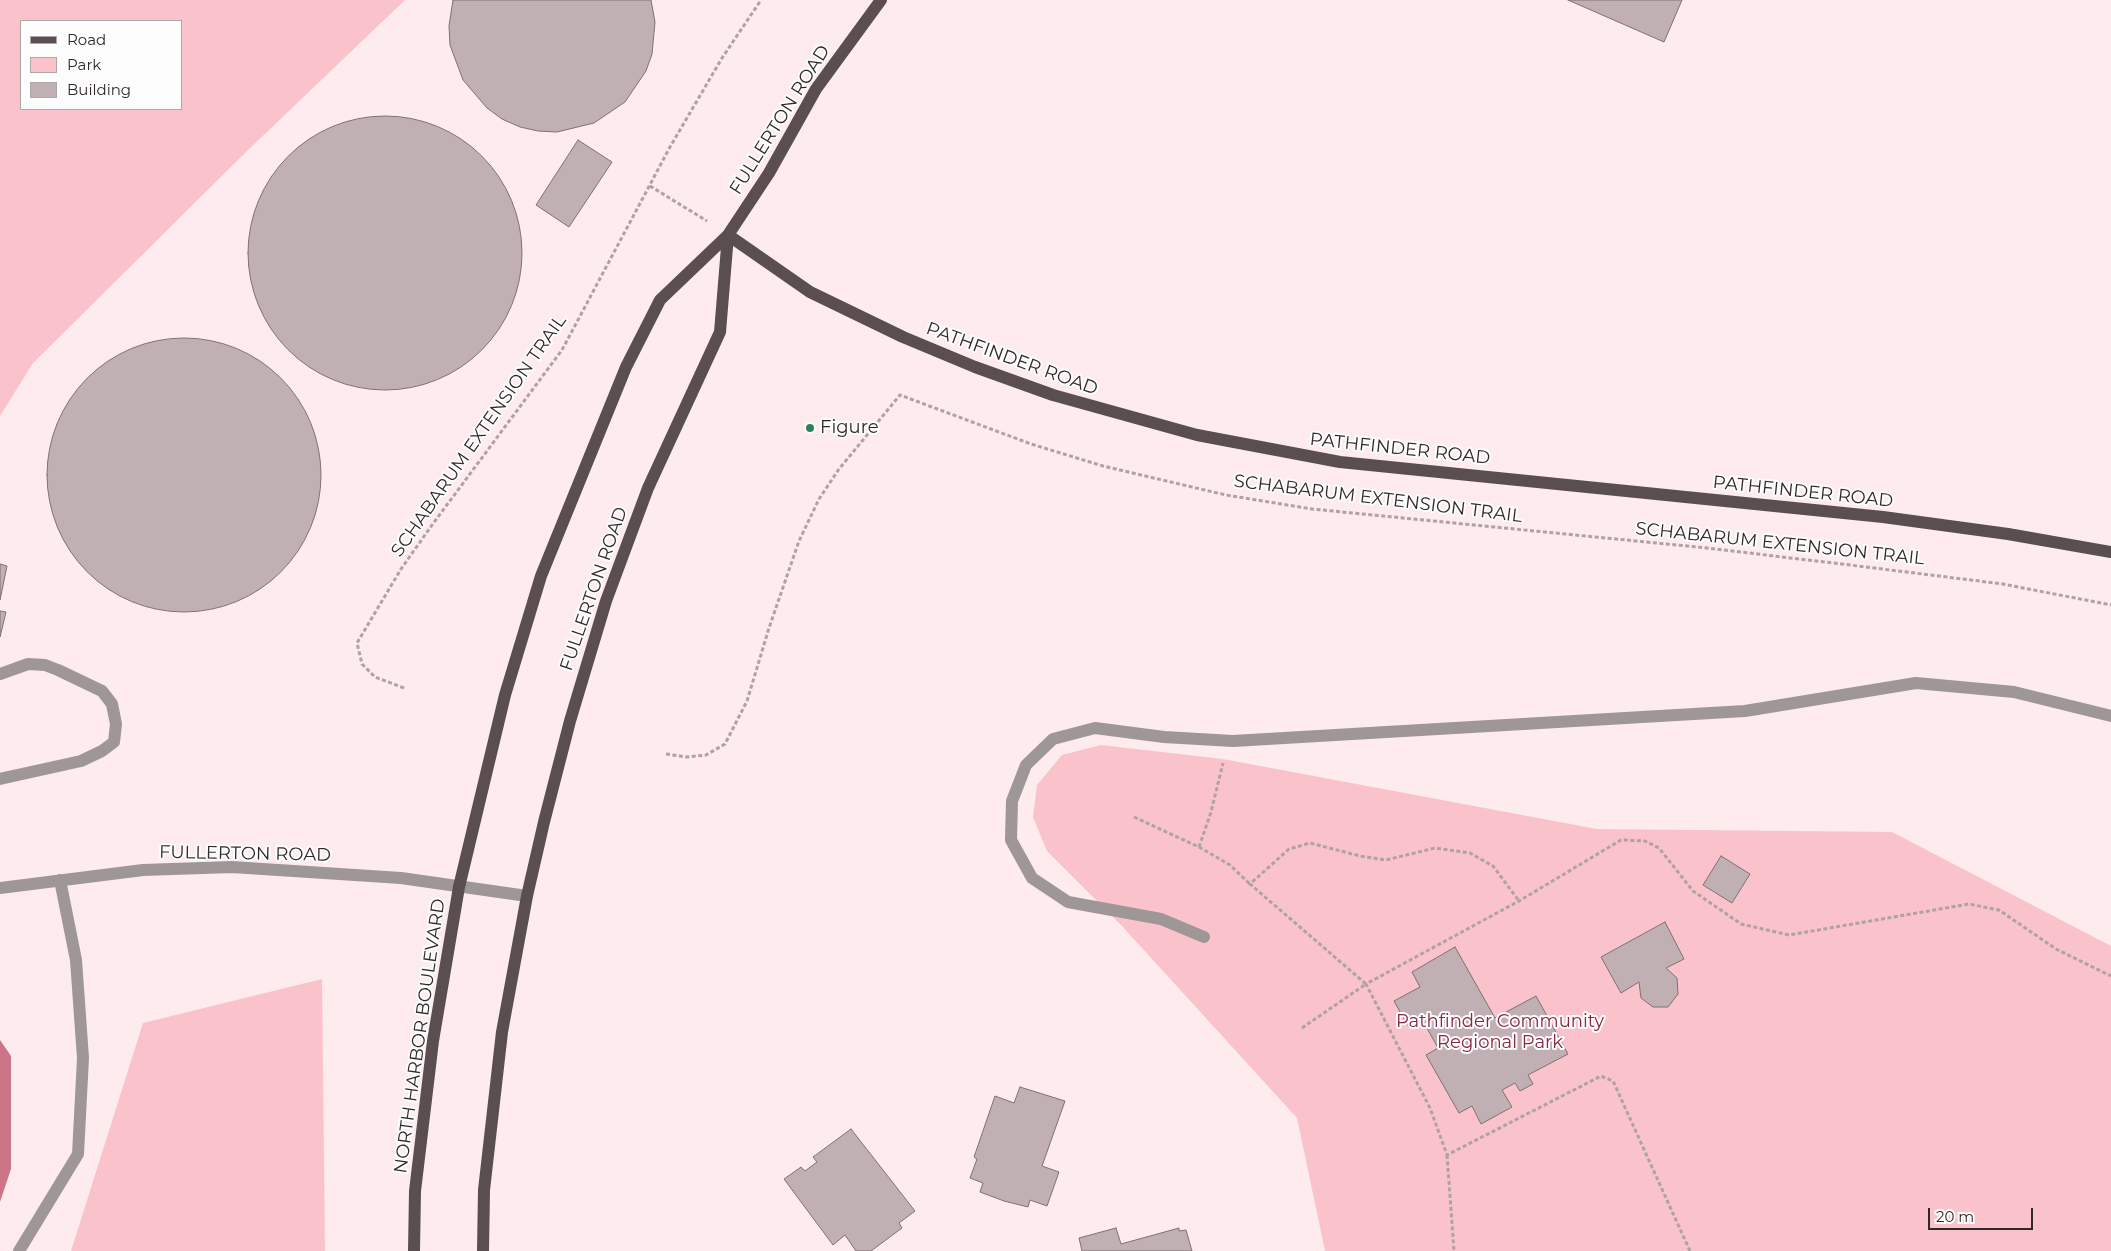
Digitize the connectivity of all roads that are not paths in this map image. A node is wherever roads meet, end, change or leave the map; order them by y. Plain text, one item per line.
1 (881, 0) edge
2 (728, 235) junction
3 (2111, 552) edge
4 (0, 674) edge
5 (2111, 716) edge
6 (0, 779) edge
7 (60, 880) junction
8 (459, 887) junction
9 (0, 888) edge
10 (527, 896) junction
11 (1204, 937) dead end
12 (19, 1251) edge
13 (414, 1251) edge
14 (483, 1251) edge

1 - 2 main road, FULLERTON ROAD
2 - 3 main road, PATHFINDER ROAD
2 - 8 main road, FULLERTON ROAD
2 - 10 main road, FULLERTON ROAD
4 - 6 street
5 - 11 street
7 - 8 street, FULLERTON ROAD
7 - 9 street, FULLERTON ROAD
7 - 12 street
8 - 10 street, FULLERTON ROAD
8 - 13 main road, NORTH HARBOR BOULEVARD
10 - 14 main road

